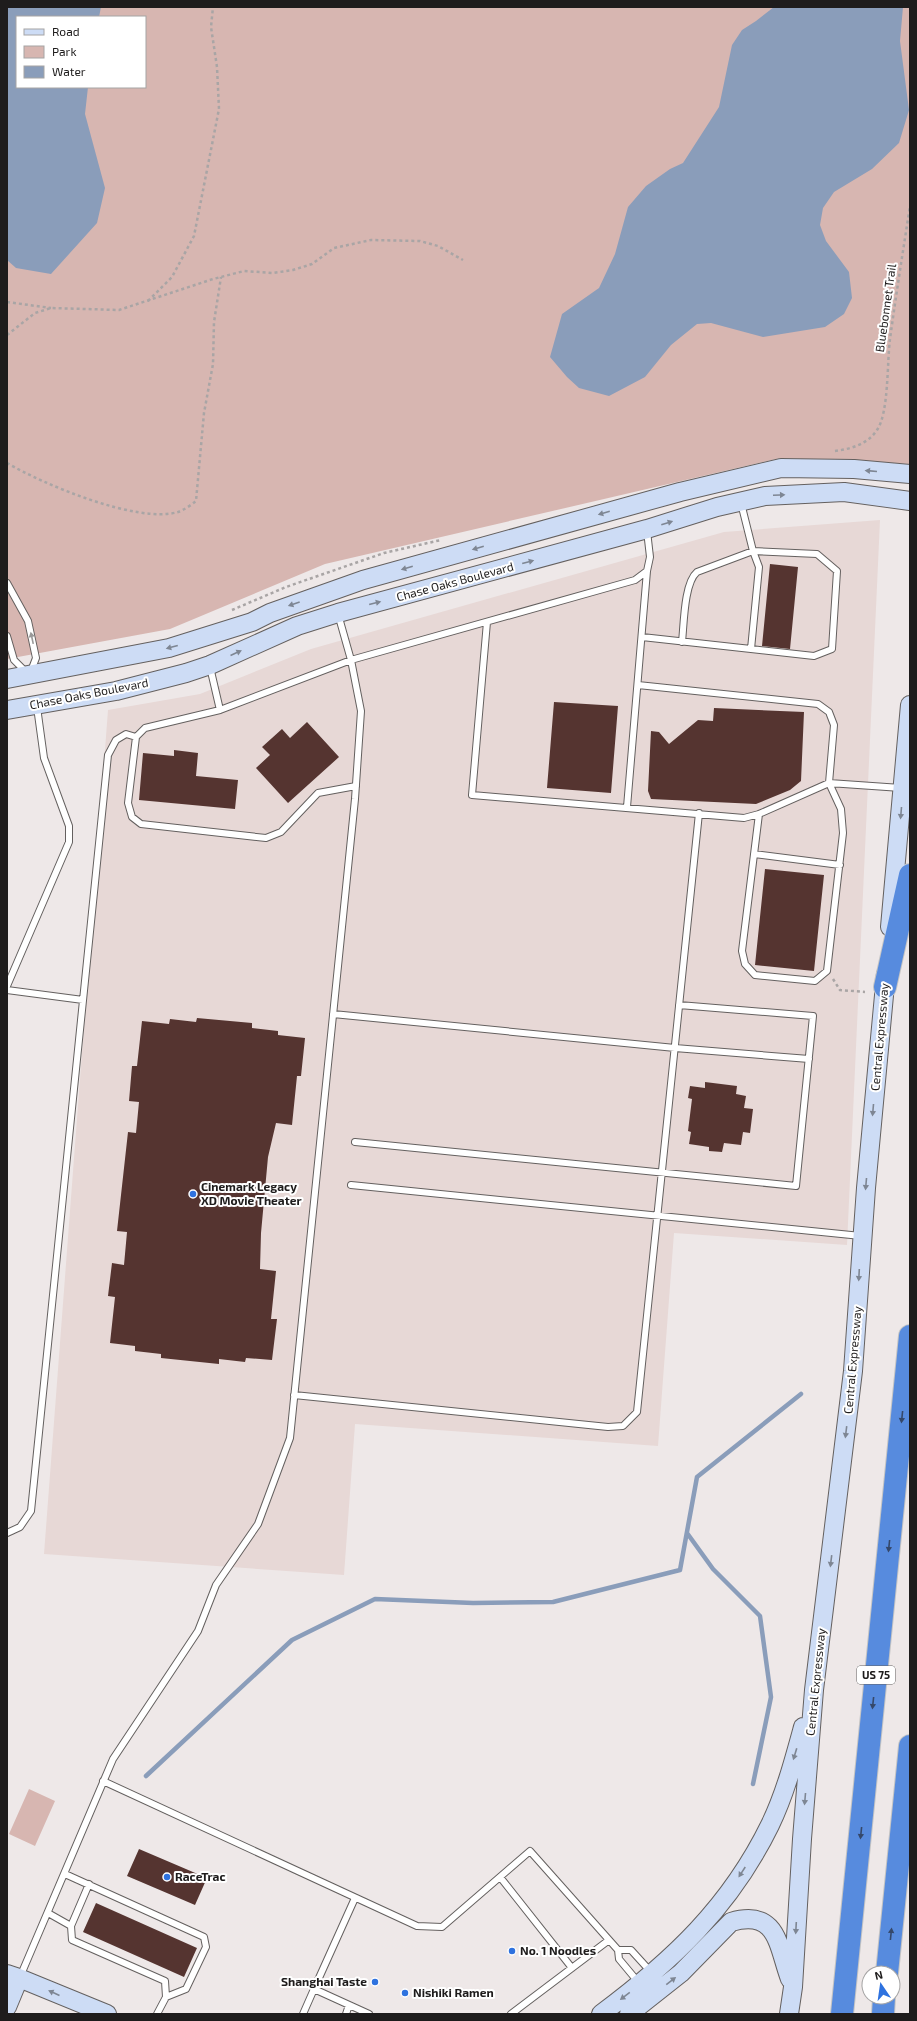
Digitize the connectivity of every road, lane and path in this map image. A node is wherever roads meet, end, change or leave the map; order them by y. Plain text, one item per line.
1 (213, 7) edge
2 (910, 206) edge
3 (463, 260) dead end
4 (221, 277) junction
5 (147, 301) junction
6 (7, 302) edge
7 (51, 308) junction
8 (7, 335) edge
9 (884, 412) dead end
10 (7, 463) edge
11 (910, 474) edge
12 (741, 501) junction
13 (910, 501) edge
14 (641, 502) junction
15 (647, 529) junction
16 (753, 551) junction
17 (647, 571) junction
18 (7, 583) edge
19 (331, 591) junction
20 (338, 613) junction
21 (487, 622) junction
22 (7, 636) edge
23 (642, 637) junction
24 (682, 642) junction
25 (751, 649) junction
26 (352, 660) junction
27 (210, 665) junction
28 (30, 675) junction
29 (7, 679) edge
30 (638, 685) junction
31 (36, 704) junction
32 (910, 705) edge
33 (7, 710) edge
34 (220, 710) junction
35 (136, 737) junction
36 (829, 783) junction
37 (356, 786) junction
38 (903, 788) junction
39 (627, 807) junction
40 (699, 813) junction
41 (759, 814) junction
42 (754, 854) junction
43 (840, 864) junction
44 (910, 875) edge
45 (827, 971) junction
46 (7, 986) edge
47 (7, 990) edge
48 (875, 990) junction
49 (83, 1000) junction
50 (679, 1005) junction
51 (333, 1014) junction
52 (675, 1048) junction
53 (809, 1059) junction
54 (356, 1142) dead end
55 (662, 1173) junction
56 (351, 1185) dead end
57 (657, 1216) junction
58 (862, 1236) junction
59 (910, 1336) edge
60 (294, 1395) junction
61 (7, 1533) edge
62 (814, 1690) junction
63 (910, 1746) edge
64 (103, 1781) junction
65 (65, 1874) junction
66 (500, 1878) junction
67 (89, 1884) junction
68 (355, 1898) junction
69 (48, 1913) junction
70 (71, 1926) junction
71 (609, 1940) junction
72 (618, 1950) junction
73 (888, 1965) edge
74 (572, 1968) junction
75 (13, 1976) edge
76 (646, 1979) junction
77 (793, 1986) junction
78 (314, 1988) junction
79 (166, 1997) junction
80 (349, 2005) junction
81 (7, 2007) edge
82 (107, 2014) edge
83 (157, 2014) edge
84 (303, 2014) edge
85 (346, 2014) edge
86 (369, 2014) edge
87 (511, 2014) edge
88 (601, 2014) edge
89 (629, 2014) edge
90 (789, 2014) edge
91 (842, 2014) edge

1 - 5 path
2 - 9 path, Bluebonnet Trail
3 - 4 path
4 - 5 path
4 - 10 path
5 - 7 path
6 - 7 path
7 - 8 path
11 -> 14 main road
12 -> 13 main road, Chase Oaks Boulevard
15 -> 12 main road, Chase Oaks Boulevard
12 - 16 lane
14 - 15 main road
14 -> 19 main road
15 - 17 lane
20 -> 15 main road, Chase Oaks Boulevard
16 - 24 lane
16 - 25 lane
16 - 25 lane
17 - 21 lane
17 - 23 lane
28 -> 18 lane
19 - 20 main road
19 -> 28 main road
20 - 26 lane
27 -> 20 main road, Chase Oaks Boulevard
21 - 26 lane
21 - 39 lane
22 - 28 lane
23 - 24 lane
23 - 30 lane
24 - 25 lane
26 - 34 lane
26 - 37 lane
27 - 31 main road, Chase Oaks Boulevard
27 - 34 lane
28 - 29 main road
28 - 31 main road
30 - 36 lane
30 - 39 lane
31 - 33 main road, Chase Oaks Boulevard
31 - 46 lane
32 - 38 main road, Central Expressway
34 - 35 lane
35 - 37 lane
35 - 49 lane
36 - 38 lane
36 - 41 lane
36 - 43 lane
37 - 51 lane
38 -> 48 main road, Central Expressway
39 - 40 lane
40 - 41 lane
40 - 50 lane
41 - 42 lane
42 - 43 lane
42 - 45 lane
43 - 45 lane
44 - 48 highway
45 - 48 path
47 - 49 lane
48 -> 58 main road, Central Expressway
49 - 61 lane
50 - 52 lane
50 - 53 lane
51 - 52 lane
51 - 60 lane
52 - 53 lane
52 - 55 lane
53 - 55 lane
54 - 55 lane
55 - 57 lane
56 - 57 lane
57 - 58 lane
57 - 60 lane
58 -> 62 main road, Central Expressway
59 -> 91 highway, US 75
60 - 64 lane
62 -> 76 main road
62 -> 77 main road, Central Expressway
73 -> 63 highway
64 - 65 lane
64 - 68 lane
65 - 67 lane
65 - 69 lane
66 - 68 lane
66 - 71 lane
66 - 74 lane
67 - 70 lane
67 - 79 lane
68 - 78 lane
69 - 70 lane
69 - 75 lane
70 - 79 lane
71 - 72 lane
71 - 74 lane
72 - 76 lane
72 - 76 lane
74 - 87 lane
75 - 81 main road
82 -> 75 main road
76 -> 88 main road
89 -> 77 main road
77 - 90 main road, Central Expressway
78 - 80 lane
78 - 84 lane
79 - 83 lane
80 - 85 lane
80 - 86 lane

